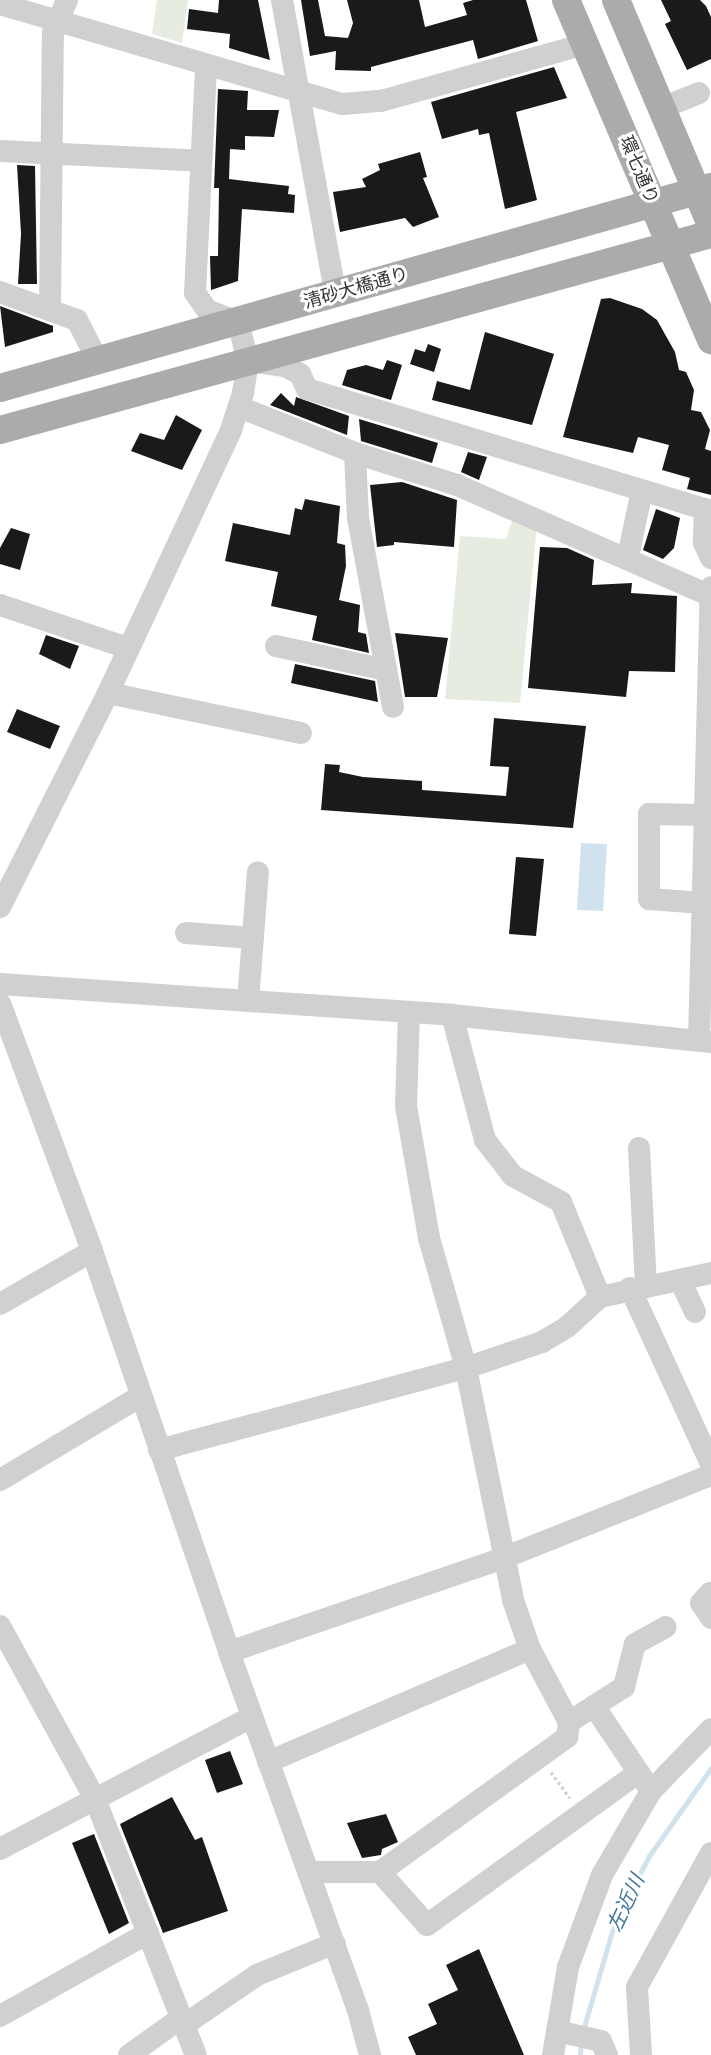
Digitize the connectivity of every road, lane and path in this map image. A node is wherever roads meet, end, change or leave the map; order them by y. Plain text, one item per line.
1 (67, 0) edge
2 (282, 0) edge
3 (566, 0) edge
4 (615, 0) edge
5 (0, 4) edge
6 (56, 21) junction
7 (585, 44) junction
8 (206, 65) junction
9 (699, 93) dead end
10 (299, 94) junction
11 (662, 108) junction
12 (0, 151) edge
13 (49, 153) junction
14 (201, 161) junction
15 (704, 189) edge
16 (654, 204) junction
17 (711, 225) edge
18 (711, 234) edge
19 (671, 247) junction
20 (0, 292) edge
21 (335, 293) junction
22 (50, 308) junction
23 (238, 322) junction
24 (711, 340) edge
25 (98, 361) junction
26 (248, 361) junction
27 (0, 388) edge
28 (239, 407) junction
29 (0, 430) edge
30 (355, 453) junction
31 (642, 490) junction
32 (708, 510) edge
33 (628, 557) junction
34 (711, 558) edge
35 (710, 593) edge
36 (0, 605) edge
37 (276, 646) dead end
38 (128, 648) junction
39 (386, 670) junction
40 (108, 693) junction
41 (393, 707) dead end
42 (301, 733) dead end
43 (705, 814) junction
44 (258, 872) dead end
45 (703, 903) junction
46 (0, 907) edge
47 (186, 933) dead end
48 (253, 938) junction
49 (0, 984) edge
50 (248, 1001) junction
51 (0, 1003) edge
52 (409, 1012) junction
53 (452, 1015) junction
54 (705, 1041) edge
55 (639, 1148) dead end
56 (92, 1251) junction
57 (711, 1273) edge
58 (681, 1282) junction
59 (638, 1286) junction
60 (600, 1298) junction
61 (0, 1304) edge
62 (695, 1312) dead end
63 (466, 1368) junction
64 (141, 1395) junction
65 (159, 1450) junction
66 (711, 1464) edge
67 (711, 1475) edge
68 (0, 1480) edge
69 (506, 1557) junction
70 (710, 1593) edge
71 (711, 1618) edge
72 (0, 1626) edge
73 (666, 1627) dead end
74 (530, 1649) junction
75 (229, 1652) junction
76 (8, 1659) edge
77 (594, 1706) junction
78 (251, 1717) junction
79 (569, 1722) junction
80 (711, 1729) edge
81 (539, 1756) junction
82 (268, 1762) junction
83 (639, 1772) junction
84 (651, 1791) junction
85 (95, 1799) junction
86 (580, 1812) junction
87 (0, 1849) edge
88 (711, 1853) edge
89 (308, 1872) junction
90 (380, 1872) junction
91 (148, 1933) junction
92 (334, 1943) junction
93 (0, 2016) edge
94 (183, 2021) junction
95 (557, 2031) junction
96 (129, 2055) edge
97 (196, 2055) edge
98 (370, 2055) edge
99 (553, 2055) edge
100 (607, 2055) edge
101 (641, 2055) edge

1 - 6 street
2 - 10 street
3 - 7 main road, 環七通り
4 - 11 main road
5 - 6 street
6 - 8 street
6 - 13 street
7 - 10 street
7 - 16 main road, 環七通り
8 - 10 street
8 - 14 street
9 - 11 street
10 - 21 street
11 - 15 main road
12 - 13 street
13 - 14 street
13 - 22 street
14 - 23 street
15 - 16 main road, 清砂大橋通り
15 - 17 main road
16 - 19 main road, 環七通り
16 - 21 main road, 清砂大橋通り
18 - 19 main road
19 - 24 main road, 環七通り
19 - 26 main road
20 - 22 street
21 - 23 main road, 清砂大橋通り
22 - 25 street
23 - 25 main road, 清砂大橋通り
23 - 26 street
25 - 27 main road, 清砂大橋通り
26 - 28 street
26 - 29 main road
26 - 31 street
28 - 30 street
28 - 38 street
30 - 33 street
30 - 39 street
31 - 32 street
31 - 33 street
32 - 34 street
33 - 35 street
35 - 43 street
36 - 38 street
37 - 39 street
38 - 40 street
39 - 41 street
40 - 42 street
40 - 46 street
43 - 45 street
43 - 45 street
44 - 48 street
45 - 54 street
47 - 48 street
48 - 50 street
49 - 50 street
50 - 52 street
51 - 56 street
52 - 53 street
52 - 63 street
53 - 54 street
53 - 60 street
55 - 59 street
56 - 61 street
56 - 64 street
57 - 58 street
58 - 59 street
58 - 62 street
59 - 60 street
59 - 66 street
60 - 63 street
63 - 65 street
63 - 69 street
64 - 65 street
64 - 68 street
65 - 75 street
67 - 69 street
69 - 74 street
69 - 75 street
70 - 71 street
72 - 76 street
73 - 77 street
74 - 79 street
74 - 82 street
75 - 78 street
76 - 85 street
77 - 79 street
77 - 83 street
78 - 82 street
78 - 85 street
79 - 81 street
80 - 84 street
81 - 86 path
81 - 90 street
82 - 89 street
83 - 84 street
83 - 86 street
84 - 95 street
85 - 87 street
85 - 91 street
86 - 90 street
88 - 101 street
89 - 90 street
89 - 92 street
91 - 93 street
91 - 94 street
92 - 94 street
92 - 98 street
94 - 96 street
94 - 97 street
95 - 99 street
95 - 100 street

